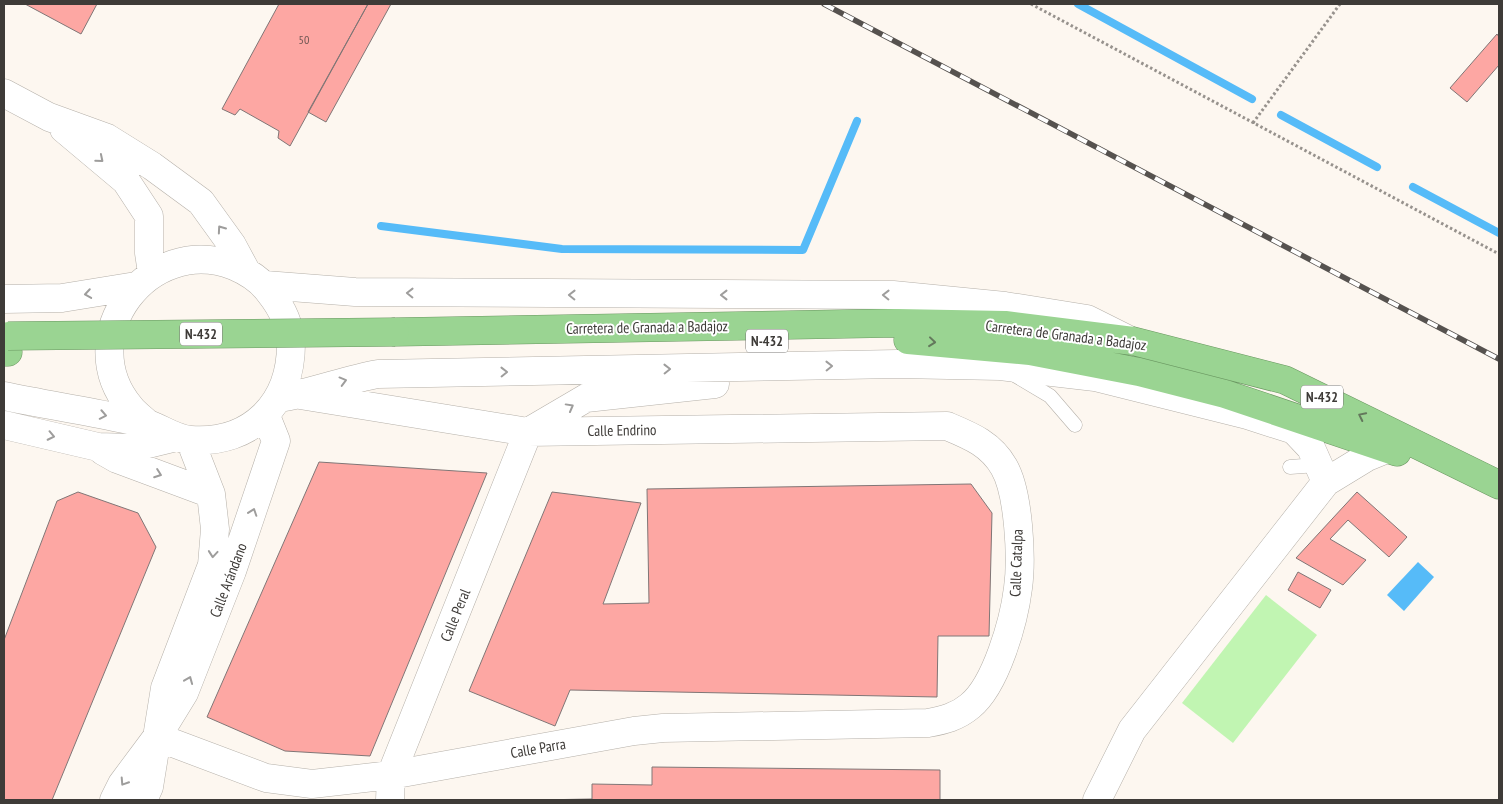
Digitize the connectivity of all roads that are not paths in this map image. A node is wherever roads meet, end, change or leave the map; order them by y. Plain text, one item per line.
1 (4, 93) edge
2 (49, 117) junction
3 (255, 278) junction
4 (144, 280) junction
5 (4, 299) edge
6 (394, 339) junction
7 (1133, 342) junction
8 (6, 344) edge
9 (1194, 356) junction
10 (1000, 366) junction
11 (787, 367) junction
12 (1139, 372) junction
13 (1095, 377) junction
14 (4, 396) edge
15 (282, 403) junction
16 (149, 425) junction
17 (1075, 425) dead end
18 (4, 426) edge
19 (947, 426) joint
20 (1334, 429) junction
21 (528, 432) junction
22 (183, 438) junction
23 (98, 447) junction
24 (1389, 448) junction
25 (1290, 466) dead end
26 (1328, 474) junction
27 (1499, 485) edge
28 (211, 494) junction
29 (1499, 503) edge
30 (928, 723) joint
31 (156, 737) junction
32 (390, 788) edge
33 (114, 800) edge
34 (143, 800) edge
35 (1097, 800) edge

1 - 2 street
3 -> 2 street
2 -> 4 street
3 - 4 street
7 -> 3 street
3 - 15 street
4 -> 5 street
4 - 16 street
6 - 7 highway, Carretera de Granada a Badajoz / N-432
6 - 8 highway, Carretera de Granada a Badajoz / N-432
6 -> 12 highway, Carretera de Granada a Badajoz / N-432
7 - 9 highway, Carretera de Granada a Badajoz / N-432
9 - 20 highway
27 -> 9 highway, Carretera de Granada a Badajoz / N-432
11 -> 10 street
10 - 13 street
10 - 17 lane
15 -> 11 street
21 -> 11 street
12 - 13 street
12 - 20 highway, Carretera de Granada a Badajoz / N-432
13 - 26 street
14 -> 16 street
15 - 21 street, Calle Endrino
15 - 22 street
31 -> 15 street, Calle Arándano
16 - 22 street
18 -> 23 street
19 - 21 street, Calle Endrino
19 - 30 street, Calle Catalpa
20 - 24 highway, Carretera de Granada a Badajoz / N-432
20 - 26 street
21 - 32 street, Calle Peral
22 - 23 street
22 - 28 street, Calle Arándano
23 -> 28 street
24 - 26 street
24 - 29 highway, Carretera de Granada a Badajoz / N-432
25 - 26 lane
26 - 35 street
28 -> 31 street, Calle Arándano
30 - 32 street, Calle Parra
31 - 32 street, Calle Parra
31 -> 33 street, Calle Arándano
31 - 34 street, Calle Arándano

